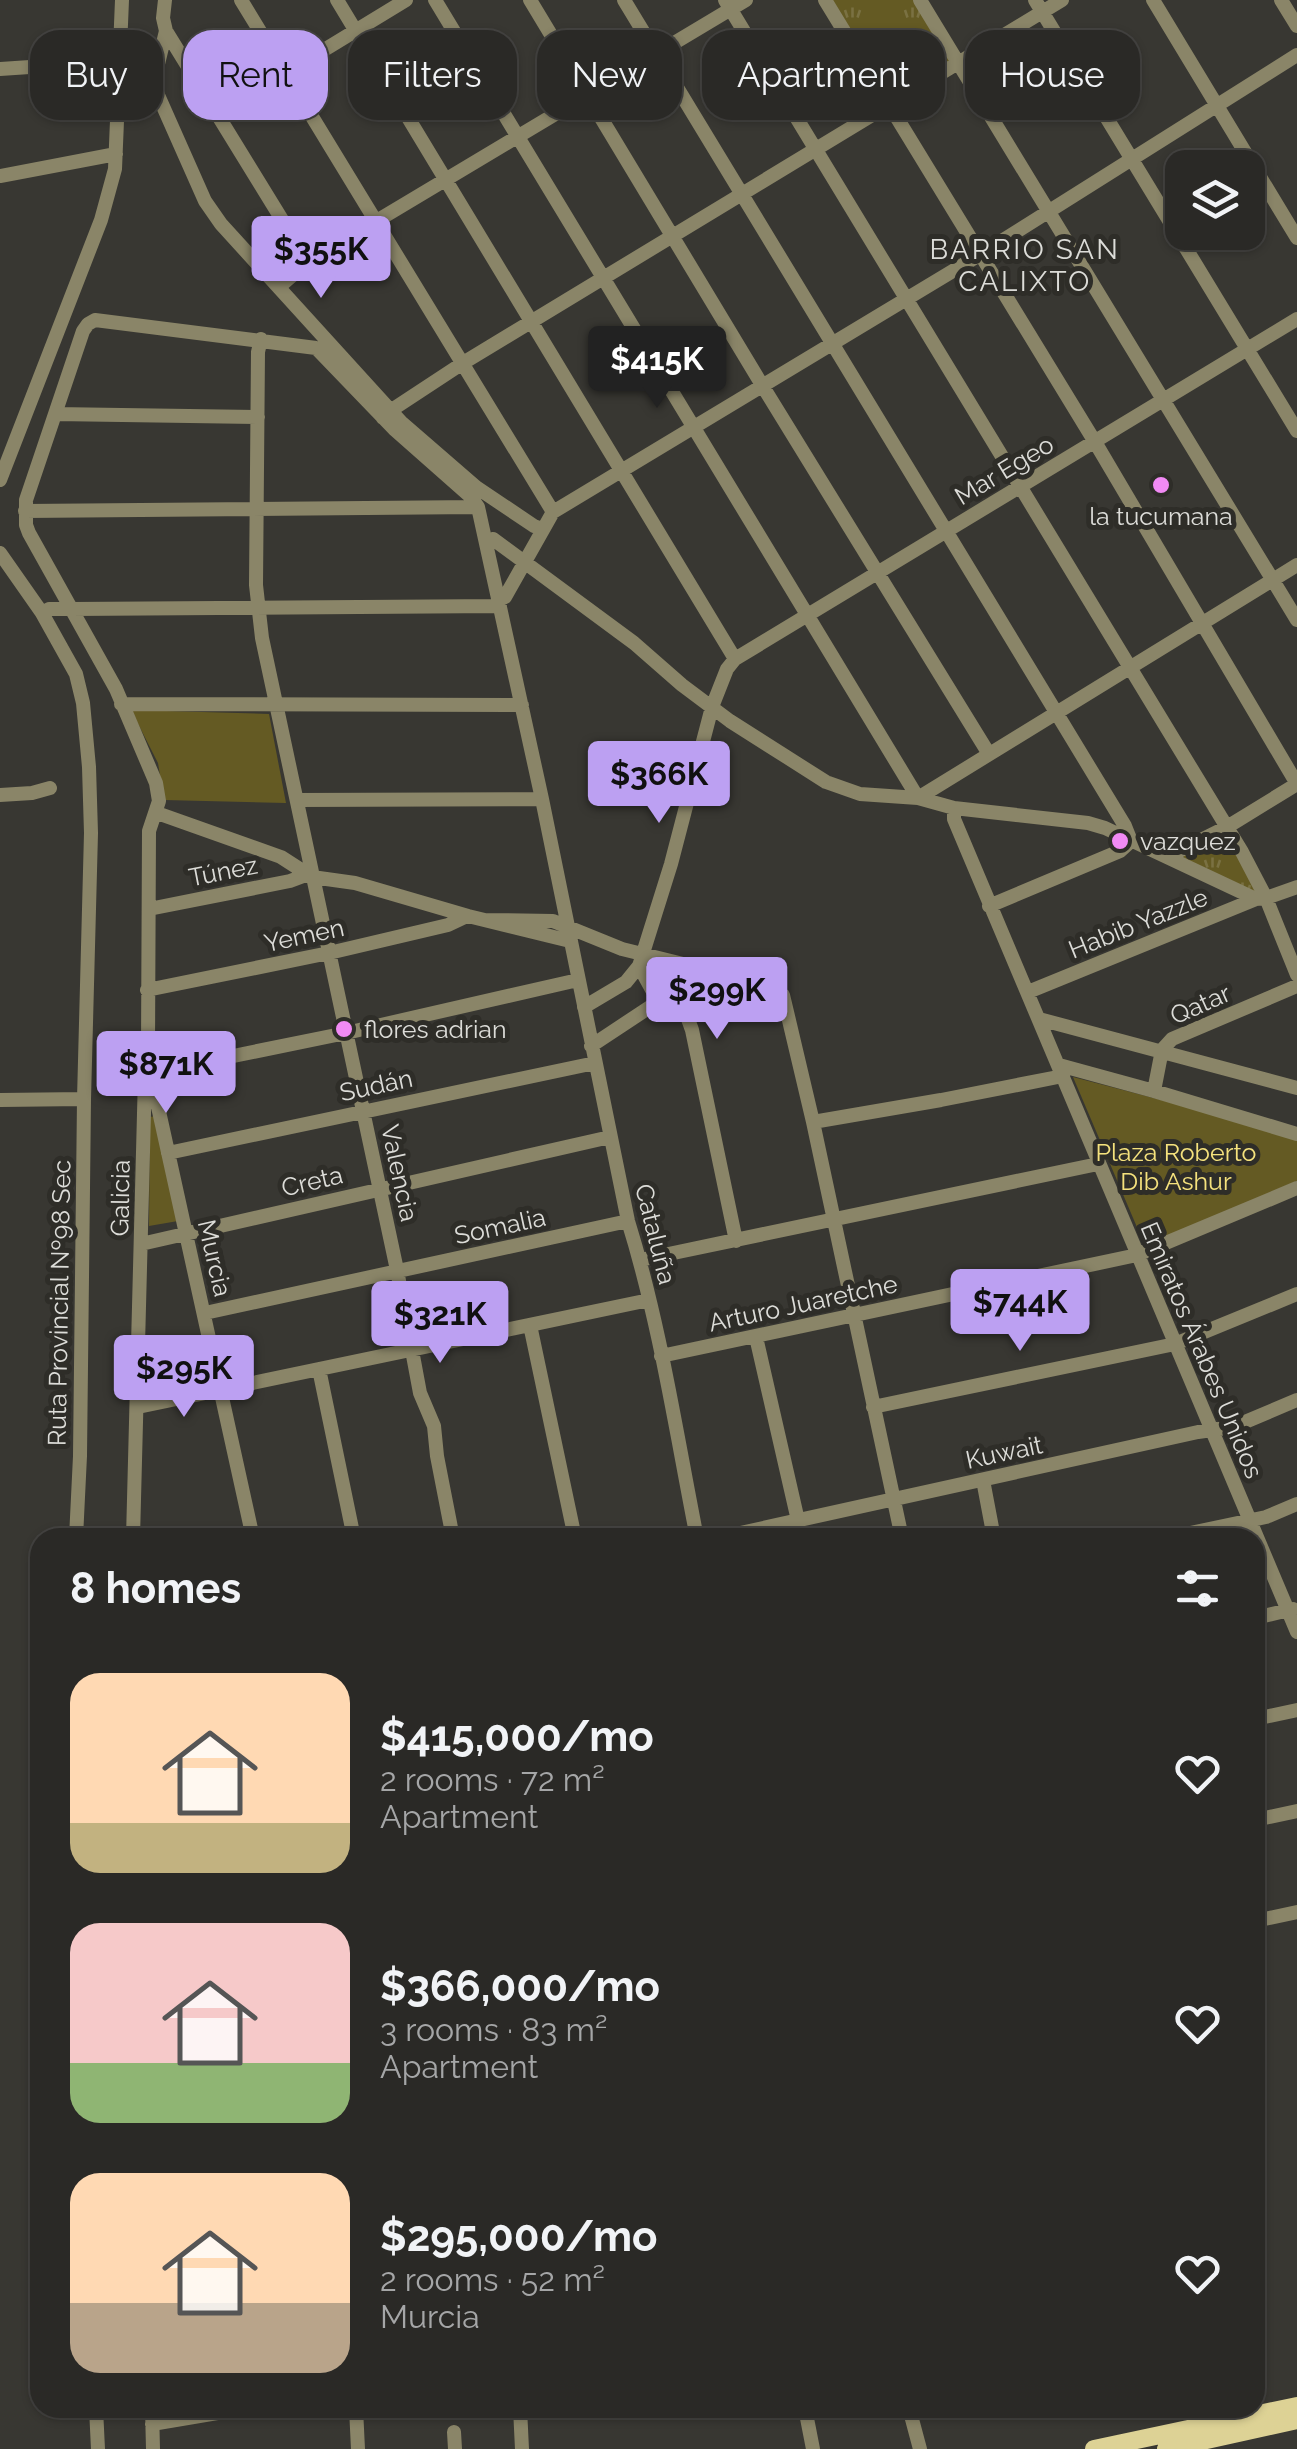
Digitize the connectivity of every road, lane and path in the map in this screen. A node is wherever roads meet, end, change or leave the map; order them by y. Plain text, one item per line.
1 (122, 0) edge
2 (165, 0) edge
3 (241, 0) edge
4 (337, 0) edge
5 (406, 0) edge
6 (435, 0) edge
7 (530, 0) edge
8 (624, 0) edge
9 (746, 0) edge
10 (825, 0) edge
11 (920, 0) edge
12 (1062, 0) edge
13 (1153, 0) edge
14 (1281, 0) edge
15 (728, 5) edge
16 (1038, 6) edge
17 (1297, 26) edge
18 (121, 30) edge
19 (260, 30) edge
20 (355, 30) edge
21 (358, 30) edge
22 (548, 30) edge
23 (642, 30) edge
24 (843, 30) edge
25 (166, 31) junction
26 (682, 36) edge
27 (1297, 54) edge
28 (183, 58) edge
29 (959, 63) junction
30 (30, 67) edge
31 (0, 69) edge
32 (945, 72) edge
33 (682, 96) edge
34 (1218, 106) junction
35 (117, 120) edge
36 (222, 120) edge
37 (315, 120) edge
38 (409, 120) edge
39 (548, 120) edge
40 (604, 120) edge
41 (866, 120) edge
42 (898, 120) edge
43 (518, 138) junction
44 (816, 150) junction
45 (116, 154) junction
46 (1132, 161) junction
47 (0, 176) edge
48 (445, 180) junction
49 (743, 195) junction
50 (1049, 212) junction
51 (377, 221) junction
52 (674, 236) junction
53 (1297, 238) edge
54 (981, 254) junction
55 (308, 262) junction
56 (603, 278) junction
57 (278, 287) junction
58 (906, 299) junction
59 (1297, 319) edge
60 (532, 321) junction
61 (261, 339) junction
62 (321, 343) junction
63 (832, 343) junction
64 (1248, 349) junction
65 (463, 364) junction
66 (762, 386) junction
67 (1163, 401) junction
68 (55, 414) junction
69 (387, 415) junction
70 (258, 416) junction
71 (693, 428) junction
72 (1297, 431) edge
73 (1095, 442) junction
74 (622, 469) junction
75 (0, 480) edge
76 (476, 487) junction
77 (1020, 487) junction
78 (478, 507) junction
79 (257, 510) junction
80 (25, 511) junction
81 (553, 512) junction
82 (542, 529) junction
83 (946, 531) junction
84 (493, 538) junction
85 (0, 552) edge
86 (526, 563) junction
87 (1297, 565) edge
88 (878, 574) junction
89 (1273, 580) junction
90 (501, 601) junction
91 (258, 608) junction
92 (71, 609) junction
93 (42, 613) junction
94 (806, 615) junction
95 (1297, 620) edge
96 (1203, 621) junction
97 (735, 659) junction
98 (1129, 668) junction
99 (121, 704) junction
100 (276, 704) junction
101 (522, 704) junction
102 (712, 708) junction
103 (1056, 713) junction
104 (989, 754) junction
105 (50, 788) dead end
106 (0, 795) edge
107 (918, 798) junction
108 (542, 799) junction
109 (297, 800) junction
110 (954, 808) junction
111 (156, 813) junction
112 (1227, 828) junction
113 (1131, 841) junction
114 (1167, 858) junction
115 (309, 876) junction
116 (1296, 888) edge
117 (1261, 899) junction
118 (989, 906) junction
119 (149, 909) junction
120 (468, 916) junction
121 (569, 934) junction
122 (329, 953) junction
123 (640, 960) junction
124 (690, 967) junction
125 (1297, 975) edge
126 (578, 980) junction
127 (1297, 986) edge
128 (147, 990) junction
129 (1028, 992) junction
130 (661, 999) junction
131 (584, 1007) junction
132 (1039, 1018) junction
133 (346, 1033) junction
134 (591, 1046) junction
135 (1162, 1050) junction
136 (594, 1063) junction
137 (1061, 1071) junction
138 (147, 1073) junction
139 (1297, 1088) edge
140 (1154, 1091) junction
141 (84, 1099) junction
142 (0, 1100) edge
143 (364, 1111) junction
144 (814, 1122) junction
145 (1297, 1134) edge
146 (610, 1137) junction
147 (168, 1153) junction
148 (1098, 1164) junction
149 (1297, 1188) edge
150 (379, 1189) junction
151 (834, 1218) junction
152 (628, 1222) junction
153 (186, 1233) junction
154 (736, 1241) junction
155 (141, 1244) junction
156 (1137, 1255) junction
157 (640, 1260) junction
158 (398, 1270) junction
159 (1297, 1294) edge
160 (649, 1300) junction
161 (205, 1314) junction
162 (854, 1316) junction
163 (530, 1324) junction
164 (756, 1337) junction
165 (1175, 1344) junction
166 (413, 1349) junction
167 (661, 1356) junction
168 (319, 1369) junction
169 (222, 1390) junction
170 (1297, 1400) edge
171 (138, 1407) junction
172 (873, 1407) junction
173 (1214, 1430) junction
174 (983, 1480) junction
175 (894, 1498) junction
176 (1297, 1504) edge
177 (798, 1520) junction
178 (1250, 1520) junction
179 (76, 1528) edge
180 (133, 1528) edge
181 (252, 1528) edge
182 (352, 1528) edge
183 (451, 1528) edge
184 (573, 1528) edge
185 (695, 1528) edge
186 (762, 1528) edge
187 (800, 1528) edge
188 (900, 1528) edge
189 (992, 1528) edge
190 (1213, 1528) edge
191 (1254, 1528) edge
192 (1265, 1551) edge
193 (1293, 1609) edge
194 (1265, 1616) edge
195 (1297, 1632) edge
196 (1297, 1710) edge
197 (1265, 1717) edge
198 (1297, 1811) edge
199 (1265, 1818) edge
200 (1297, 1912) edge
201 (1265, 1919) edge
202 (1297, 2406) edge
203 (1265, 2416) edge
204 (96, 2418) edge
205 (152, 2418) edge
206 (188, 2418) edge
207 (356, 2418) edge
208 (520, 2418) edge
209 (807, 2418) edge
210 (912, 2418) edge
211 (1258, 2418) edge
212 (1297, 2420) edge
213 (152, 2424) junction
214 (454, 2432) dead end
215 (1175, 2444) edge
216 (98, 2449) edge
217 (153, 2449) edge
218 (358, 2449) edge
219 (456, 2449) edge
220 (522, 2449) edge
221 (814, 2449) edge
222 (920, 2449) edge
223 (1094, 2449) edge

1 - 18 street
2 - 25 street
3 - 19 street
4 - 20 street
5 - 21 street
6 - 43 street
7 - 22 street
8 - 23 street
9 - 15 street
10 - 24 street
11 - 29 street
12 - 16 street
13 - 34 street
14 - 17 street
15 - 26 street
15 - 44 street
16 - 29 street
16 - 46 street
25 - 28 street
25 - 57 street
27 - 34 street
29 - 32 street
29 - 50 street
30 - 31 street
33 - 49 street
34 - 46 street
34 - 53 street
35 - 45 street
36 - 55 street
37 - 51 street
38 - 48 street
39 - 43 street
40 - 52 street
41 - 44 street
42 - 54 street
43 - 48 street
43 - 56 street
44 - 49 street
44 - 58 street
45 - 47 street
45 - 75 street
46 - 50 street
46 - 64 street
48 - 51 street
48 - 60 street
49 - 52 street
49 - 63 street
50 - 54 street
50 - 67 street
51 - 55 street
51 - 65 street
52 - 56 street
52 - 66 street
54 - 58 street
54 - 73 street
55 - 57 street
56 - 60 street
56 - 71 street
57 - 62 street
58 - 63 street
58 - 77 street
59 - 64 street, Mar Egeo
60 - 65 street
60 - 74 street
61 - 62 street
61 - 68 street
61 - 70 street, Valencia
62 - 69 street
63 - 66 street
63 - 83 street
64 - 67 street, Mar Egeo
64 - 72 street
65 - 69 street
65 - 81 street
66 - 71 street
66 - 88 street
67 - 73 street, Mar Egeo
67 - 89 street
68 - 70 street
68 - 80 street
69 - 76 street
69 - 78 street
70 - 79 street, Valencia
71 - 74 street
71 - 94 street
73 - 77 street, Mar Egeo
73 - 96 street
74 - 81 street
74 - 97 street
76 - 82 street
76 - 84 street
77 - 83 street, Mar Egeo
77 - 98 street
78 - 79 street
78 - 90 street
79 - 80 street
79 - 91 street, Valencia
80 - 92 street, Galicia
81 - 82 street
82 - 86 street
83 - 88 street, Mar Egeo
83 - 103 street
84 - 86 street
84 - 90 street
85 - 93 street, Ruta Provincial Nº98 Sec
86 - 90 street
86 - 102 street
87 - 89 street
88 - 94 street, Mar Egeo
88 - 104 street
89 - 95 street
89 - 96 street
90 - 91 street
90 - 101 street, Cataluña
91 - 92 street
91 - 100 street, Valencia
92 - 93 street
92 - 99 street, Galicia
93 - 141 street, Ruta Provincial Nº98 Sec
94 - 97 street, Mar Egeo
94 - 107 street
96 - 98 street
96 - 112 street
97 - 102 street
98 - 103 street
98 - 112 street
99 - 100 street
99 - 111 street, Galicia
100 - 101 street
100 - 109 street, Valencia
101 - 108 street, Cataluña
102 - 107 street
102 - 123 street
103 - 104 street
103 - 113 street
104 - 107 street
105 - 106 street
107 - 110 street
108 - 109 street
108 - 121 street, Cataluña
109 - 115 street, Valencia
110 - 113 street
110 - 118 street, Emiratos Árabes Unidos
111 - 115 street
111 - 119 street, Galicia
112 - 114 street
112 - 117 street
113 - 114 street
113 - 118 street
114 - 117 street
115 - 119 street, Túnez
115 - 120 street
115 - 122 street, Valencia
116 - 117 street, Habib Yazzle
117 - 125 street
117 - 129 street, Habib Yazzle
118 - 129 street, Emiratos Árabes Unidos
119 - 128 street, Galicia
120 - 121 street
120 - 122 street, Yemen
121 - 123 street
121 - 126 street, Cataluña
122 - 128 street, Yemen
122 - 133 street, Valencia
123 - 124 street
123 - 130 street
123 - 131 street
124 - 130 street
124 - 144 street
126 - 131 street, Cataluña
126 - 133 street
127 - 135 street, Qatar
128 - 138 street, Galicia
129 - 132 street, Emiratos Árabes Unidos
130 - 134 street
130 - 154 street
131 - 134 street, Cataluña
132 - 135 street
132 - 137 street, Emiratos Árabes Unidos
133 - 138 street
133 - 143 street, Valencia
134 - 136 street, Cataluña
135 - 139 street
135 - 140 street, Qatar
136 - 143 street, Sudán
136 - 146 street, Cataluña
137 - 140 street
137 - 144 street
137 - 148 street, Emiratos Árabes Unidos
138 - 147 street, Murcia
138 - 155 street, Galicia
140 - 145 street
141 - 142 street
141 - 179 street, Ruta Provincial Nº98 Sec
143 - 147 street, Sudán
143 - 150 street, Valencia
144 - 151 street
146 - 150 street, Creta
146 - 152 street, Cataluña
147 - 153 street, Murcia
148 - 151 street
148 - 156 street, Emiratos Árabes Unidos
149 - 156 street, Arturo Juaretche
150 - 153 street, Creta
150 - 158 street, Valencia
151 - 154 street
151 - 162 street
152 - 157 street, Cataluña
152 - 158 street, Somalia
153 - 155 street, Creta
153 - 161 street, Murcia
154 - 157 street
155 - 171 street, Galicia
156 - 162 street, Arturo Juaretche
156 - 165 street, Emiratos Árabes Unidos
157 - 160 street, Cataluña
158 - 161 street, Somalia
158 - 166 street, Valencia
159 - 165 street
160 - 163 street
160 - 167 street, Cataluña
161 - 169 street, Murcia
162 - 164 street, Arturo Juaretche
162 - 172 street
163 - 166 street
163 - 184 street
164 - 167 street, Arturo Juaretche
164 - 177 street
165 - 172 street
165 - 173 street, Emiratos Árabes Unidos
166 - 168 street
166 - 183 street, Valencia
167 - 185 street, Cataluña
168 - 169 street
168 - 182 street
169 - 171 street
169 - 181 street, Murcia
170 - 173 street, Kuwait
171 - 180 street, Galicia
172 - 175 street
173 - 174 street, Kuwait
173 - 178 street, Emiratos Árabes Unidos
174 - 175 street, Kuwait
174 - 189 street
175 - 177 street, Kuwait
175 - 188 street
176 - 178 street
177 - 186 street, Kuwait
177 - 187 street
178 - 190 street
178 - 191 street, Emiratos Árabes Unidos
192 - 193 street, Emiratos Árabes Unidos
193 - 194 street
193 - 195 street, Emiratos Árabes Unidos
196 - 197 street
198 - 199 street
200 - 201 street
202 - 203 main road
204 - 216 street
205 - 213 street
206 - 213 street
207 - 218 street
208 - 220 street
209 - 221 street
210 - 222 street
211 - 215 main road
212 - 215 main road
213 - 217 street
214 - 219 street
215 - 223 main road

